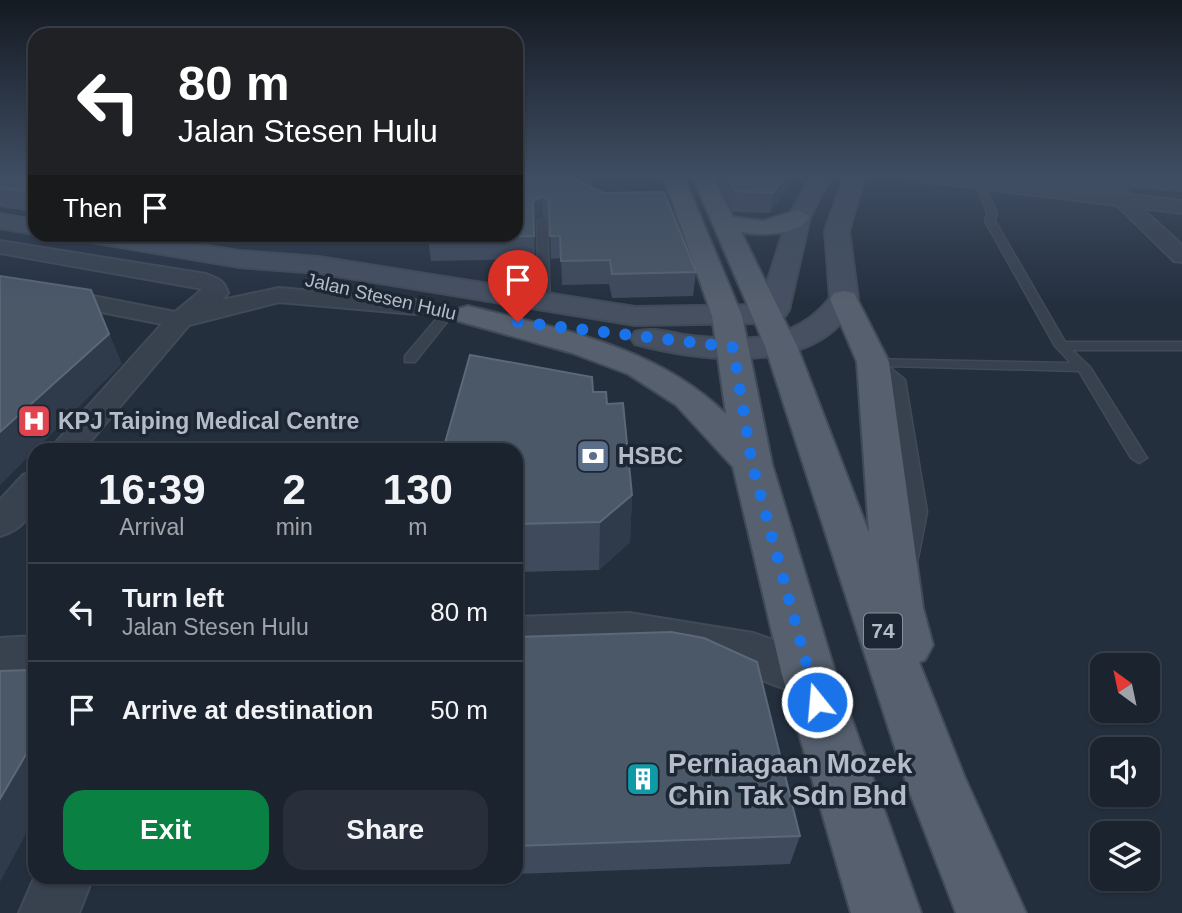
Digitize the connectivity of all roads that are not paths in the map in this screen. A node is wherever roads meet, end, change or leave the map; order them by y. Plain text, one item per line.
1 (688, 218) edge
2 (724, 218) edge
3 (799, 218) joint
4 (841, 218) edge
5 (991, 218) edge
6 (1141, 218) edge
7 (0, 221) edge
8 (542, 222) edge
9 (726, 222) junction
10 (28, 226) edge
11 (134, 242) edge
12 (0, 247) edge
13 (1182, 256) edge
14 (239, 259) junction
15 (0, 285) edge
16 (844, 299) junction
17 (544, 301) junction
18 (415, 307) junction
19 (458, 314) junction
20 (180, 320) junction
21 (772, 330) junction
22 (730, 332) junction
23 (1061, 346) junction
24 (1182, 346) edge
25 (410, 359) dead end
26 (873, 362) junction
27 (1083, 367) junction
28 (71, 443) edge
29 (1139, 458) dead end
30 (752, 464) junction
31 (28, 491) edge
32 (0, 523) edge
33 (523, 638) edge
34 (28, 658) edge
35 (0, 660) edge
36 (809, 675) junction
37 (938, 788) junction
38 (61, 884) edge
39 (49, 913) edge
40 (886, 913) edge
41 (991, 913) edge

1 - 22 main road
2 - 9 main road, 74
3 - 9 main road
3 - 21 main road
4 - 16 main road
5 - 23 lane
6 - 13 street
7 - 10 main road
8 - 17 lane
9 - 21 main road, 74
11 - 14 main road, Jalan Stesen Hulu
12 - 20 street
14 - 17 main road, Jalan Stesen Hulu
14 - 18 main road, Jalan Stesen Hulu
15 - 20 street
16 - 21 main road
16 - 26 main road
17 - 22 main road, Jalan Stesen Hulu
18 - 19 main road, Jalan Stesen Hulu
18 - 20 street
19 - 22 main road, Jalan Stesen Hulu
19 - 25 lane
19 - 30 main road
20 - 28 street
21 - 22 main road
21 - 37 main road, 74
22 - 30 main road
23 - 24 lane
23 - 27 lane
26 - 27 lane
26 - 37 main road
27 - 29 lane
30 - 36 main road
31 - 32 street
33 - 36 street
34 - 35 street
36 - 40 main road
37 - 41 main road, 74
38 - 39 street

